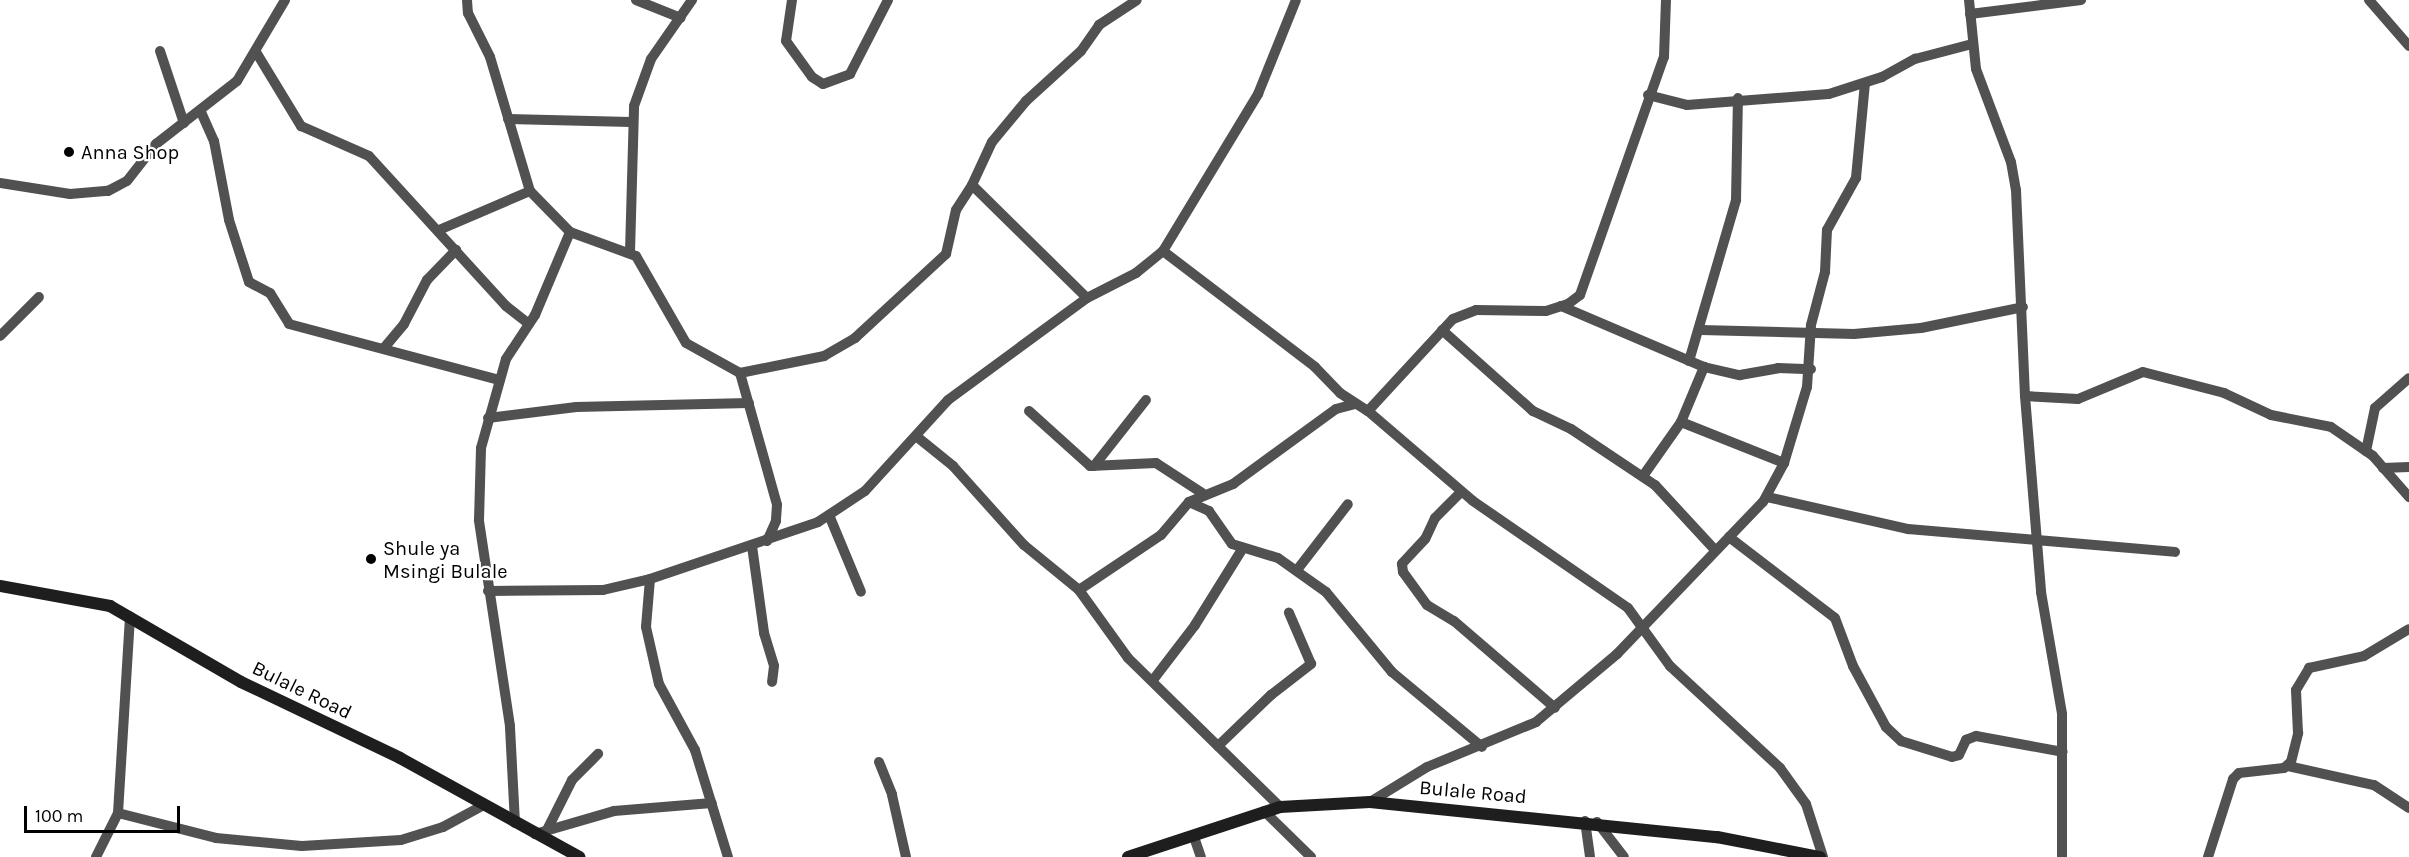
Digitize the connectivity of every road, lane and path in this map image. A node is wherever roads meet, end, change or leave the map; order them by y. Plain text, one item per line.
1 (285, 0) edge
2 (467, 0) edge
3 (636, 0) edge
4 (692, 0) edge
5 (792, 0) edge
6 (888, 0) edge
7 (1137, 0) edge
8 (1296, 0) edge
9 (1666, 0) edge
10 (1969, 0) edge
11 (2081, 0) edge
12 (2369, 0) edge
13 (1970, 14) junction
14 (681, 18) junction
15 (1972, 45) junction
16 (2409, 46) edge
17 (160, 51) dead end
18 (256, 52) junction
19 (1865, 83) junction
20 (1648, 95) junction
21 (1738, 98) junction
22 (201, 112) junction
23 (508, 119) junction
24 (631, 122) junction
25 (184, 123) junction
26 (0, 183) edge
27 (972, 185) junction
28 (530, 191) junction
29 (439, 230) junction
30 (570, 232) junction
31 (456, 250) junction
32 (1163, 251) junction
33 (630, 252) junction
34 (39, 297) dead end
35 (1087, 298) junction
36 (1561, 306) junction
37 (2023, 307) junction
38 (529, 324) junction
39 (1442, 330) junction
40 (1701, 330) junction
41 (0, 336) edge
42 (1812, 337) junction
43 (384, 348) junction
44 (1689, 361) junction
45 (1704, 367) junction
46 (1811, 369) junction
47 (740, 373) junction
48 (2409, 378) edge
49 (500, 380) junction
50 (2025, 396) junction
51 (1146, 400) dead end
52 (749, 403) junction
53 (1355, 404) junction
54 (1029, 411) dead end
55 (1368, 411) junction
56 (488, 418) junction
57 (1681, 422) junction
58 (916, 436) junction
59 (2366, 451) junction
60 (1784, 464) junction
61 (1094, 466) junction
62 (2409, 467) edge
63 (2383, 468) junction
64 (1643, 476) junction
65 (1461, 492) junction
66 (1202, 493) junction
67 (1767, 497) junction
68 (2409, 497) edge
69 (1189, 502) junction
70 (1347, 504) dead end
71 (830, 515) junction
72 (1729, 537) junction
73 (2037, 540) junction
74 (766, 541) junction
75 (752, 546) junction
76 (1243, 548) junction
77 (1715, 550) junction
78 (2175, 552) dead end
79 (1297, 570) junction
80 (650, 579) junction
81 (0, 586) edge
82 (1079, 590) junction
83 (488, 591) junction
84 (861, 592) dead end
85 (1289, 613) dead end
86 (130, 616) junction
87 (1640, 629) junction
88 (2409, 629) edge
89 (1153, 680) junction
90 (772, 682) dead end
91 (1555, 708) junction
92 (1218, 746) junction
93 (1482, 747) junction
94 (2063, 752) junction
95 (598, 754) dead end
96 (879, 762) dead end
97 (2288, 766) junction
98 (1370, 802) junction
99 (712, 803) junction
100 (482, 806) junction
101 (1280, 807) junction
102 (2409, 807) edge
103 (1264, 812) junction
104 (118, 813) junction
105 (1591, 822) junction
106 (515, 823) junction
107 (541, 832) junction
108 (1194, 837) junction
109 (276, 851) edge
110 (96, 857) edge
111 (579, 857) edge
112 (728, 857) edge
113 (906, 857) edge
114 (1128, 857) edge
115 (1201, 857) edge
116 (1311, 857) edge
117 (1590, 857) edge
118 (1624, 857) edge
119 (1822, 857) edge
120 (2062, 857) edge
121 (2208, 857) edge

1 - 18 street
2 - 23 street
3 - 14 street
4 - 14 street
5 - 6 street
7 - 27 street
8 - 32 street
9 - 20 street
10 - 13 street
11 - 13 street
12 - 16 street
13 - 15 street
14 - 24 street
15 - 19 street
15 - 37 street
17 - 25 street
18 - 22 street
18 - 29 street
19 - 21 street
19 - 42 street
20 - 21 street
20 - 36 street
21 - 40 street
22 - 25 street
22 - 43 street
23 - 24 street
23 - 28 street
24 - 33 street
25 - 26 street
27 - 35 street
27 - 47 street
28 - 29 street
28 - 30 street
29 - 31 street
30 - 33 street
30 - 38 street
31 - 38 street
31 - 43 street
32 - 35 street
32 - 53 street
33 - 47 street
34 - 41 street
35 - 58 street
36 - 39 street
36 - 44 street
37 - 42 street
37 - 50 street
38 - 49 street
39 - 55 street
39 - 64 street
40 - 42 street
40 - 44 street
42 - 46 street
43 - 49 street
44 - 45 street
45 - 46 street
45 - 57 street
46 - 60 street
47 - 52 street
48 - 59 street
49 - 56 street
50 - 59 street
50 - 73 street
51 - 61 street
52 - 56 street
52 - 74 street
53 - 55 street
53 - 66 street
54 - 61 street
55 - 65 street
56 - 83 street
57 - 60 street
57 - 64 street
58 - 71 street
58 - 82 street
59 - 63 street
60 - 67 street
61 - 66 street
62 - 63 street
63 - 68 street
64 - 77 street
65 - 87 street
65 - 91 street
66 - 69 street
67 - 72 street
67 - 73 street
69 - 76 street
69 - 82 street
70 - 79 street
71 - 74 street
71 - 84 street
72 - 77 street
72 - 94 street
73 - 78 street
73 - 94 street
74 - 75 street
75 - 80 street
75 - 90 street
76 - 79 street
76 - 89 street
77 - 87 street
79 - 93 street
80 - 83 street
80 - 99 street
81 - 86 street, Bulale Road
82 - 89 street
83 - 106 street
85 - 92 street
86 - 100 street, Bulale Road
86 - 104 street
87 - 91 street
87 - 119 street
88 - 97 street
89 - 92 street
91 - 93 street
92 - 101 street
93 - 98 street
94 - 120 street
95 - 107 street
96 - 113 street
97 - 102 street
97 - 121 street
98 - 101 street, Bulale Road
98 - 105 street, Bulale Road
99 - 107 street
99 - 112 street
100 - 106 street, Bulale Road
100 - 109 street
101 - 103 street, Bulale Road
103 - 108 street, Bulale Road
103 - 116 street
104 - 109 street
104 - 110 street
105 - 117 street
105 - 118 street
105 - 119 street, Bulale Road
106 - 107 street, Bulale Road
107 - 111 street, Bulale Road
108 - 114 street, Bulale Road
108 - 115 street

